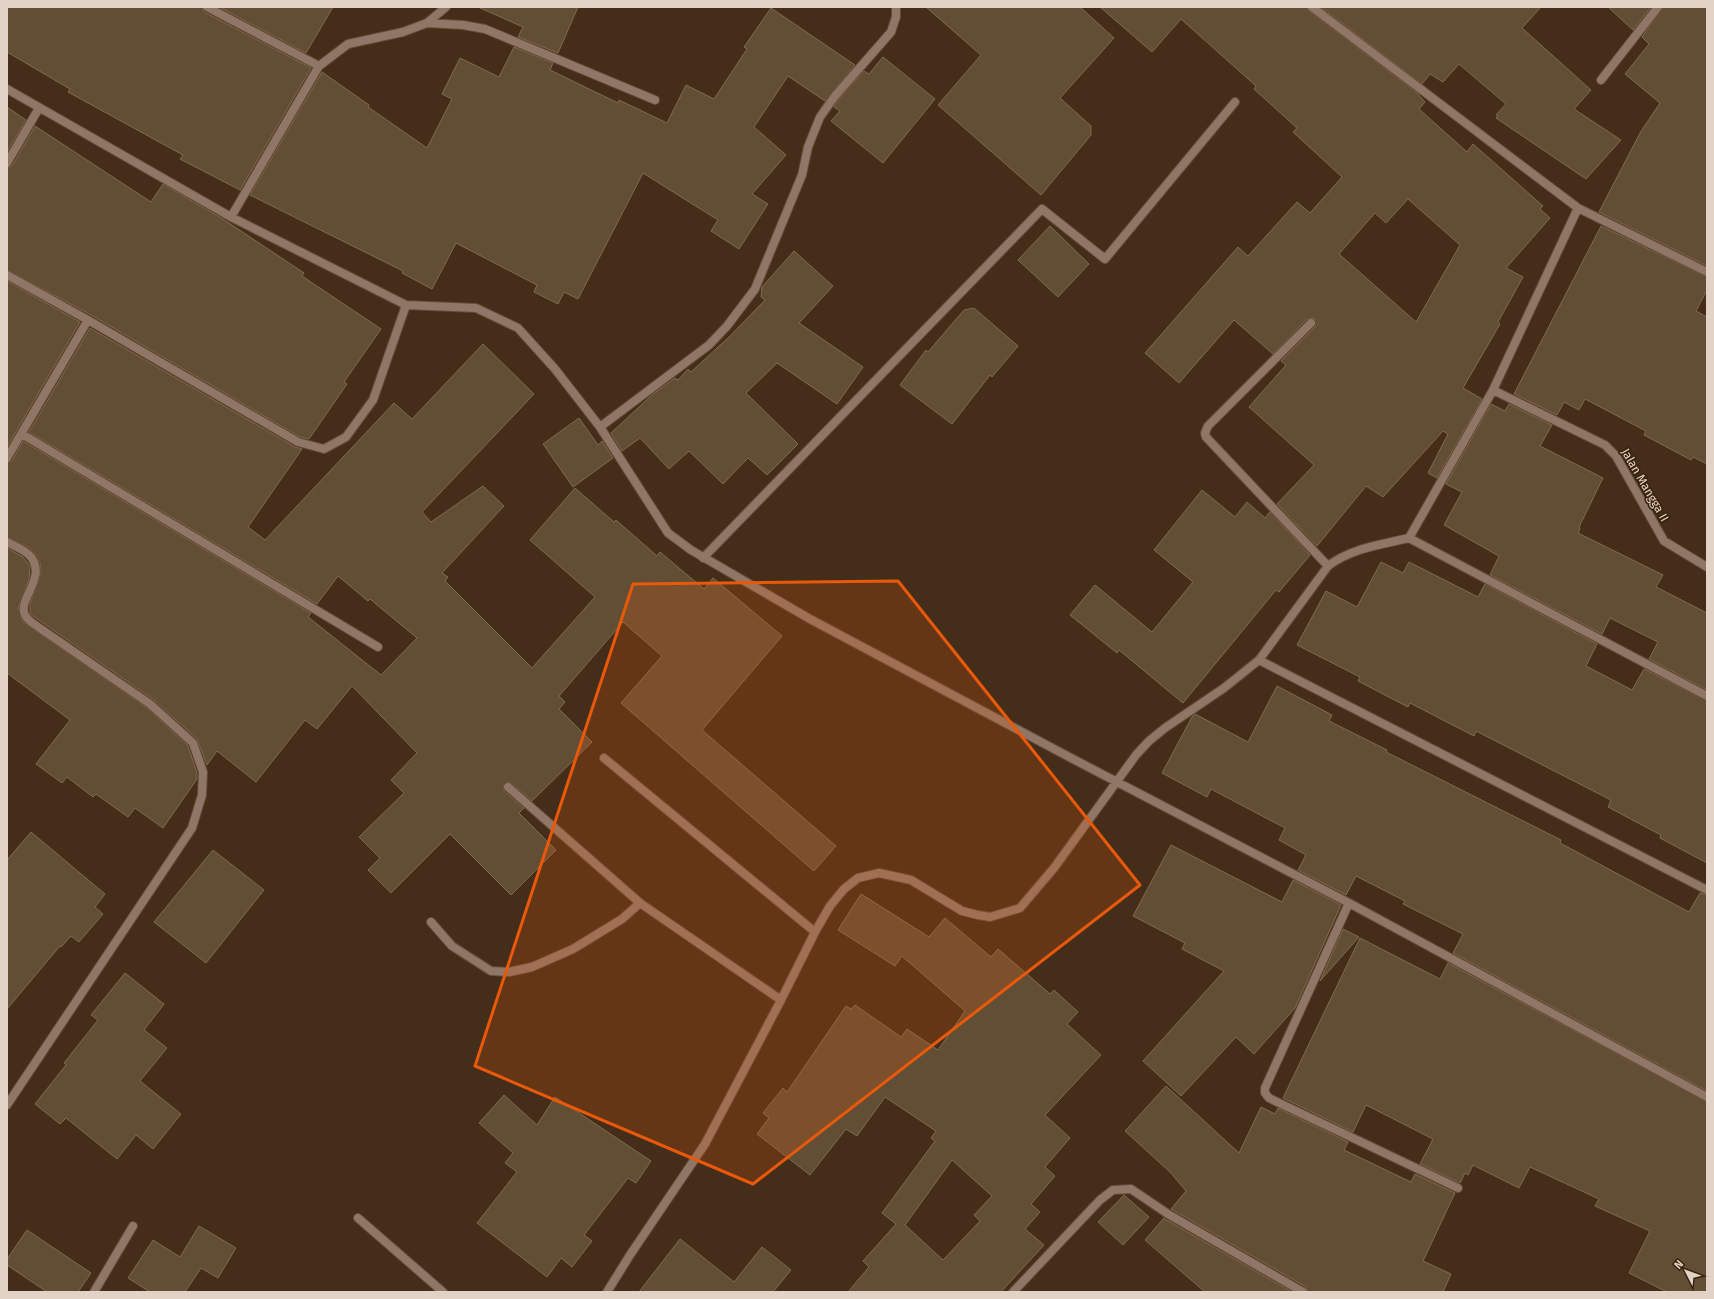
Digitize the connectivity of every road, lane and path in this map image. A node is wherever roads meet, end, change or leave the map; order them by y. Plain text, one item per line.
1 (206, 7) edge
2 (446, 7) edge
3 (896, 7) edge
4 (1312, 7) edge
5 (1658, 7) edge
6 (427, 24) junction
7 (319, 66) junction
8 (1601, 80) dead end
9 (7, 89) edge
10 (654, 100) dead end
11 (1236, 102) dead end
12 (39, 108) junction
13 (7, 163) edge
14 (1578, 208) junction
15 (232, 217) junction
16 (1707, 272) edge
17 (7, 275) edge
18 (406, 305) junction
19 (88, 320) junction
20 (1311, 323) dead end
21 (1493, 390) junction
22 (600, 427) junction
23 (22, 434) junction
24 (7, 458) edge
25 (1409, 538) junction
26 (7, 542) edge
27 (703, 558) junction
28 (1328, 566) junction
29 (1707, 567) edge
30 (378, 647) dead end
31 (1259, 660) junction
32 (1707, 696) edge
33 (604, 758) dead end
34 (1118, 781) junction
35 (508, 787) dead end
36 (1707, 890) edge
37 (640, 903) junction
38 (1349, 903) junction
39 (430, 922) dead end
40 (814, 932) junction
41 (781, 1000) junction
42 (1707, 1097) edge
43 (7, 1105) edge
44 (1458, 1188) dead end
45 (358, 1218) dead end
46 (132, 1226) dead end
47 (94, 1292) edge
48 (443, 1292) edge
49 (607, 1292) edge
50 (1013, 1292) edge
51 (1303, 1292) edge

1 - 7 street
2 - 6 street
3 - 22 street
4 - 14 street
5 - 8 street
6 - 7 street
6 - 10 street
7 - 15 street
9 - 12 street
11 - 27 street
12 - 13 street
12 - 15 street
14 - 16 street
14 - 21 street
15 - 18 street
17 - 19 street
18 - 19 street
18 - 22 street
19 - 23 street
20 - 28 street
21 - 25 street
21 - 29 street, Jalan Mangga II
22 - 27 street
23 - 24 street
23 - 30 street
25 - 28 street
25 - 32 street
26 - 43 street
27 - 34 street
28 - 31 street
31 - 34 street
31 - 36 street
33 - 40 street
34 - 38 street
34 - 40 street
35 - 37 street
37 - 39 street
37 - 41 street
38 - 42 street
38 - 44 street
40 - 41 street
41 - 49 street
45 - 48 street
46 - 47 street
50 - 51 street

